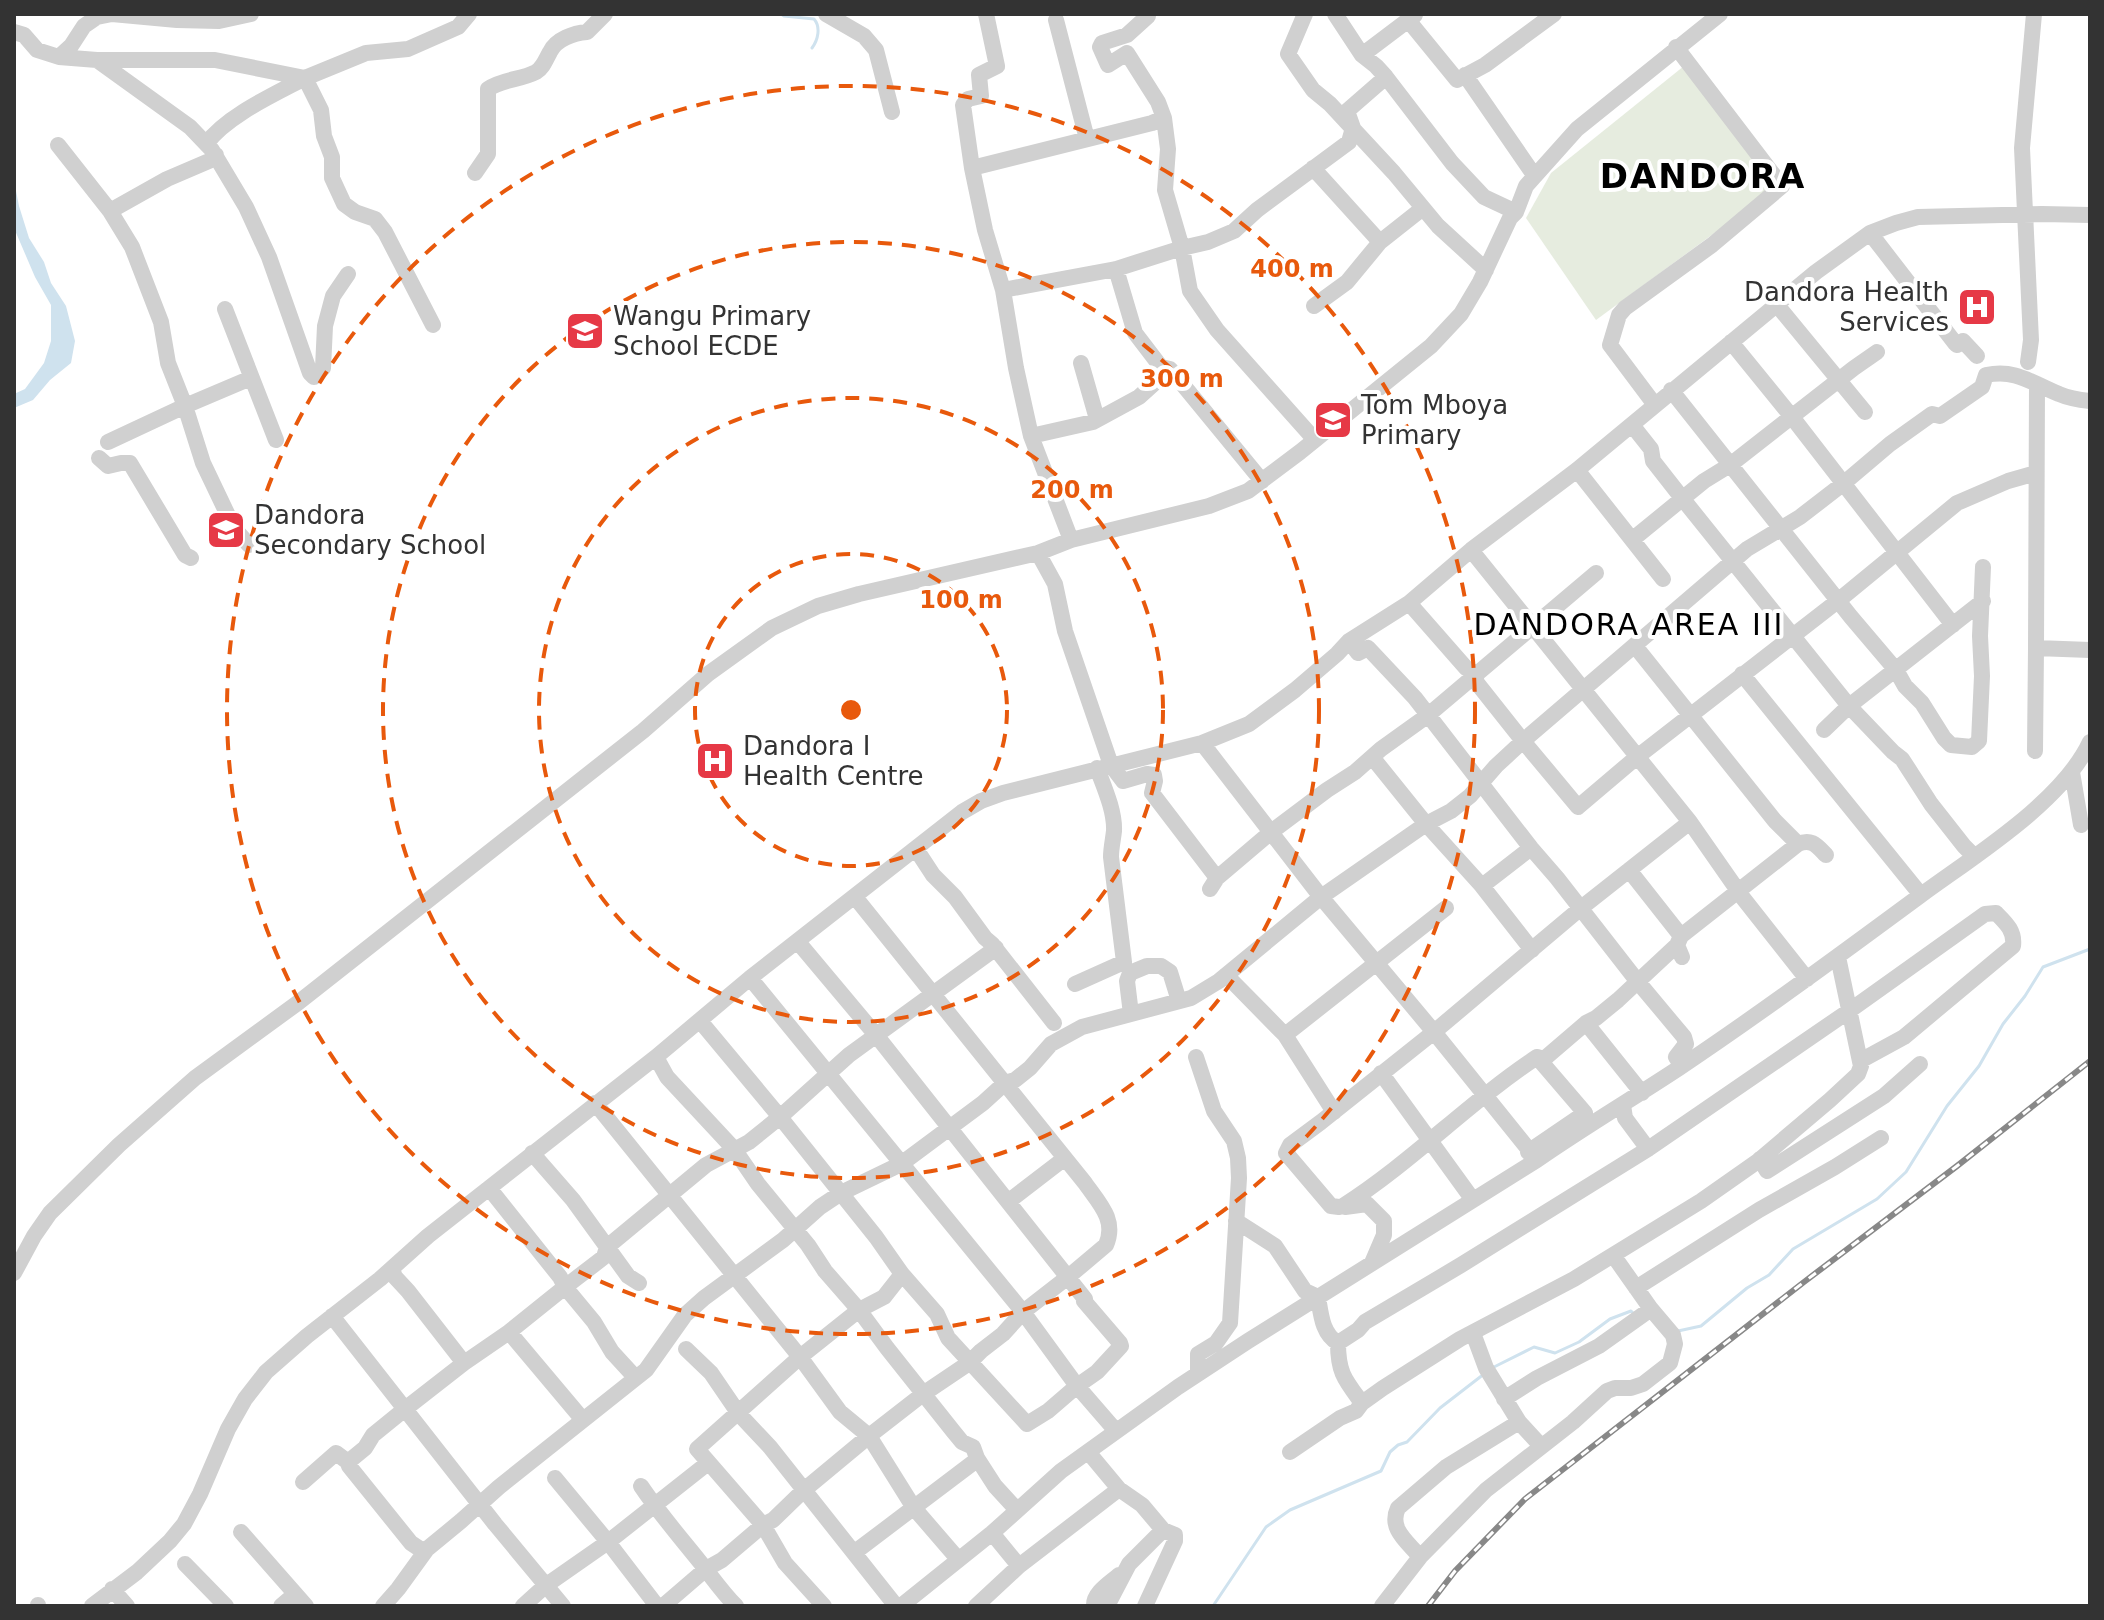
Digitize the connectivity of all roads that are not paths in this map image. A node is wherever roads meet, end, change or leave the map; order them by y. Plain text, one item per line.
1 (251, 14) edge
2 (469, 14) edge
3 (605, 14) edge
4 (826, 14) edge
5 (986, 14) edge
6 (1146, 14) edge
7 (1305, 14) edge
8 (1335, 14) edge
9 (1554, 14) edge
10 (2034, 14) edge
11 (1412, 17) edge
12 (1712, 17) edge
13 (1056, 20) dead end
14 (19, 34) edge
15 (1676, 47) junction
16 (1362, 55) junction
17 (59, 57) junction
18 (97, 60) junction
19 (1465, 75) junction
20 (1386, 77) junction
21 (305, 78) junction
22 (892, 112) dead end
23 (1164, 118) junction
24 (1353, 128) junction
25 (1087, 139) junction
26 (58, 145) dead end
27 (211, 149) junction
28 (972, 168) junction
29 (1313, 168) junction
30 (475, 173) dead end
31 (1534, 175) junction
32 (1423, 208) junction
33 (110, 211) junction
34 (1516, 212) junction
35 (2026, 214) junction
36 (2090, 215) edge
37 (1870, 233) junction
38 (1380, 242) junction
39 (1182, 248) junction
40 (1116, 269) junction
41 (1486, 270) junction
42 (348, 274) dead end
43 (1003, 290) junction
44 (1777, 305) junction
45 (1314, 306) dead end
46 (225, 309) dead end
47 (433, 325) dead end
48 (1731, 342) junction
49 (1877, 352) dead end
50 (1977, 356) dead end
51 (2028, 362) dead end
52 (1081, 363) dead end
53 (1170, 369) junction
54 (251, 378) junction
55 (1840, 380) junction
56 (2037, 384) junction
57 (1671, 390) junction
58 (2090, 401) edge
59 (1655, 405) junction
60 (185, 406) junction
61 (1865, 412) dead end
62 (1792, 417) junction
63 (1097, 419) junction
64 (1632, 425) junction
65 (1031, 436) junction
66 (276, 440) dead end
67 (1315, 440) junction
68 (108, 442) dead end
69 (99, 458) dead end
70 (1730, 465) junction
71 (1577, 470) junction
72 (2036, 473) junction
73 (1262, 481) junction
74 (1844, 483) junction
75 (1682, 498) junction
76 (1782, 528) junction
77 (1633, 539) junction
78 (1071, 540) junction
79 (249, 545) dead end
80 (1471, 550) junction
81 (1897, 552) junction
82 (1038, 553) junction
83 (191, 558) dead end
84 (1733, 561) junction
85 (1983, 567) dead end
86 (1596, 573) dead end
87 (1663, 579) dead end
88 (1839, 600) junction
89 (1983, 601) junction
90 (1409, 603) junction
91 (1953, 625) junction
92 (1532, 626) junction
93 (1792, 635) junction
94 (1349, 641) junction
95 (1635, 646) junction
96 (2036, 648) junction
97 (2090, 650) edge
98 (1896, 670) junction
99 (1742, 674) junction
100 (1475, 676) junction
101 (1583, 691) junction
102 (1849, 706) junction
103 (1691, 715) junction
104 (1427, 716) junction
105 (1824, 730) dead end
106 (1523, 741) junction
107 (2090, 742) edge
108 (1202, 743) junction
109 (2035, 751) dead end
110 (1372, 757) junction
111 (1637, 757) junction
112 (1104, 766) junction
113 (2072, 772) junction
114 (1481, 784) junction
115 (2090, 819) edge
116 (1690, 822) junction
117 (1426, 824) junction
118 (1271, 832) junction
119 (1798, 844) junction
120 (1531, 848) junction
121 (916, 849) junction
122 (1826, 855) dead end
123 (1974, 856) junction
124 (1629, 870) junction
125 (1482, 886) junction
126 (1739, 890) junction
127 (1921, 895) junction
128 (855, 897) junction
129 (1321, 897) junction
130 (1446, 908) dead end
131 (1581, 908) junction
132 (798, 942) junction
133 (1680, 946) junction
134 (996, 948) junction
135 (1532, 950) junction
136 (1838, 957) junction
137 (1377, 963) junction
138 (1226, 975) junction
139 (750, 978) junction
140 (1807, 979) junction
141 (1638, 982) junction
142 (1075, 984) dead end
143 (933, 993) junction
144 (1179, 1001) junction
145 (1849, 1011) junction
146 (1131, 1014) junction
147 (700, 1021) junction
148 (1054, 1023) dead end
149 (1586, 1023) junction
150 (1434, 1032) junction
151 (876, 1035) junction
152 (1285, 1035) junction
153 (656, 1057) junction
154 (1196, 1057) dead end
155 (1537, 1057) junction
156 (1860, 1061) junction
157 (1920, 1064) dead end
158 (1682, 1066) junction
159 (1381, 1073) junction
160 (828, 1074) junction
161 (1005, 1083) junction
162 (1642, 1093) junction
163 (1485, 1094) junction
164 (595, 1103) junction
165 (1623, 1105) junction
166 (1334, 1112) junction
167 (780, 1117) junction
168 (949, 1128) junction
169 (1881, 1138) dead end
170 (1430, 1140) junction
171 (734, 1149) junction
172 (1648, 1149) junction
173 (532, 1153) junction
174 (1533, 1156) junction
175 (1065, 1158) junction
176 (901, 1164) junction
177 (1763, 1165) junction
178 (489, 1188) junction
179 (841, 1193) junction
180 (1784, 1196) junction
181 (669, 1197) junction
182 (1473, 1200) junction
183 (1009, 1201) junction
184 (1339, 1207) junction
185 (1236, 1221) junction
186 (796, 1230) junction
187 (607, 1247) junction
188 (1613, 1255) junction
189 (1372, 1263) junction
190 (392, 1269) junction
191 (14, 1273) edge
192 (902, 1274) junction
193 (733, 1276) junction
194 (1068, 1277) junction
195 (639, 1283) dead end
196 (565, 1287) junction
197 (1636, 1288) junction
198 (1318, 1297) junction
199 (1651, 1309) junction
200 (859, 1310) junction
201 (1023, 1312) junction
202 (332, 1316) junction
203 (509, 1332) junction
204 (1473, 1333) junction
205 (1338, 1343) junction
206 (686, 1349) dead end
207 (800, 1357) junction
208 (464, 1363) junction
209 (969, 1363) junction
210 (1198, 1373) junction
211 (634, 1376) dead end
212 (1077, 1386) junction
213 (923, 1394) junction
214 (1504, 1399) junction
215 (1362, 1403) junction
216 (405, 1409) junction
217 (578, 1414) dead end
218 (739, 1414) junction
219 (1519, 1422) junction
220 (1116, 1431) junction
221 (869, 1436) junction
222 (1541, 1446) junction
223 (1290, 1452) dead end
224 (1089, 1453) junction
225 (977, 1458) junction
226 (348, 1462) junction
227 (708, 1463) junction
228 (555, 1478) dead end
229 (303, 1482) dead end
230 (641, 1486) dead end
231 (1119, 1489) junction
232 (804, 1490) junction
233 (480, 1505) junction
234 (655, 1506) junction
235 (914, 1508) junction
236 (1017, 1510) junction
237 (763, 1525) junction
238 (1163, 1530) junction
239 (241, 1532) dead end
240 (992, 1533) junction
241 (608, 1542) junction
242 (420, 1549) dead end
243 (855, 1552) junction
244 (1420, 1557) junction
245 (958, 1559) junction
246 (185, 1564) dead end
247 (1129, 1564) junction
248 (1019, 1566) junction
249 (706, 1569) junction
250 (545, 1586) junction
251 (112, 1589) junction
252 (300, 1600) edge
253 (815, 1603) edge
254 (92, 1606) edge
255 (127, 1606) edge
256 (226, 1606) edge
257 (281, 1606) edge
258 (383, 1606) edge
259 (523, 1606) edge
260 (563, 1606) edge
261 (660, 1606) edge
262 (736, 1606) edge
263 (898, 1606) edge
264 (976, 1606) edge
265 (1094, 1606) edge
266 (1107, 1606) edge
267 (1145, 1606) edge
268 (1382, 1606) edge

1 - 17 street
2 - 21 street
3 - 30 street
4 - 22 street
5 - 28 street
6 - 23 street
7 - 24 street
8 - 16 street
9 - 19 street
10 - 35 street
11 - 16 street
11 - 19 street
12 - 15 street
13 - 25 street
14 - 17 street
15 - 31 street
15 - 59 street
16 - 20 street
17 - 18 street
18 - 21 street
18 - 27 street
19 - 31 street
20 - 24 street
20 - 34 street
21 - 27 street
21 - 47 street
23 - 25 street
23 - 39 street
24 - 29 street
24 - 32 street
25 - 28 street
26 - 33 street
27 - 33 street
27 - 42 street
28 - 43 street
29 - 38 street
29 - 39 street
31 - 34 street
32 - 38 street
32 - 41 street
33 - 60 street
34 - 41 street
35 - 36 street
35 - 37 street
35 - 51 street
37 - 44 street
37 - 50 street
38 - 45 street
39 - 40 street
39 - 67 street
40 - 43 street
40 - 53 street
41 - 67 street
43 - 65 street
44 - 48 street
44 - 55 street
46 - 54 street
48 - 57 street
48 - 62 street
49 - 55 street
52 - 63 street
53 - 63 street
53 - 73 street
54 - 60 street
54 - 66 street
55 - 61 street
55 - 62 street
56 - 58 street
56 - 72 street
56 - 74 street
57 - 59 street
57 - 70 street
59 - 64 street
60 - 68 street
60 - 79 street
62 - 70 street
62 - 74 street
63 - 65 street
64 - 71 street
64 - 75 street
65 - 78 street
67 - 73 street
69 - 83 street
70 - 75 street
70 - 76 street
71 - 77 street
71 - 80 street
72 - 81 street
72 - 96 street
73 - 78 street
74 - 76 street
74 - 81 street
75 - 77 street
75 - 84 street
76 - 84 street
76 - 88 street
77 - 87 street
78 - 82 street
80 - 90 street
80 - 92 street
81 - 88 street
81 - 91 street
82 - 112 street
82 - 191 street
84 - 93 street
84 - 95 street
85 - 89 street
86 - 92 street
88 - 93 street
88 - 98 street
89 - 91 street
89 - 98 street
90 - 94 street
90 - 100 street
91 - 98 street
92 - 100 street
92 - 101 street
93 - 99 street
93 - 102 street
94 - 104 street
94 - 108 street
95 - 101 street
95 - 103 street
96 - 97 street
96 - 109 street
98 - 102 street
99 - 103 street
99 - 127 street
100 - 104 street
100 - 106 street
101 - 106 street
101 - 111 street
102 - 105 street
102 - 123 street
103 - 111 street
103 - 119 street
104 - 110 street
104 - 114 street
106 - 111 street
106 - 114 street
107 - 113 street
108 - 112 street
108 - 118 street
110 - 117 street
110 - 118 street
111 - 116 street
112 - 118 street
112 - 121 street
112 - 142 street
113 - 115 street
113 - 123 street
114 - 117 street
114 - 120 street
116 - 124 street
116 - 126 street
117 - 125 street
117 - 129 street
118 - 129 street
119 - 122 street
119 - 126 street
120 - 125 street
120 - 131 street
121 - 128 street
121 - 134 street
123 - 127 street
124 - 131 street
124 - 133 street
125 - 135 street
126 - 133 street
126 - 140 street
127 - 136 street
128 - 132 street
128 - 143 street
129 - 137 street
129 - 138 street
130 - 137 street
131 - 135 street
131 - 141 street
132 - 139 street
132 - 151 street
133 - 141 street
134 - 143 street
134 - 148 street
135 - 150 street
136 - 140 street
136 - 145 street
137 - 150 street
137 - 152 street
138 - 144 street
138 - 152 street
139 - 147 street
139 - 160 street
140 - 158 street
141 - 149 street
141 - 158 street
143 - 151 street
143 - 161 street
144 - 146 street
144 - 146 street
145 - 156 street
145 - 156 street
145 - 172 street
146 - 161 street
147 - 153 street
147 - 167 street
149 - 155 street
149 - 162 street
150 - 159 street
150 - 163 street
151 - 160 street
151 - 168 street
152 - 166 street
153 - 164 street
153 - 171 street
154 - 185 street
155 - 163 street
155 - 174 street
156 - 177 street
157 - 177 street
158 - 162 street
159 - 166 street
159 - 170 street
160 - 167 street
160 - 176 street
161 - 168 street
161 - 175 street
162 - 165 street
163 - 170 street
163 - 174 street
164 - 173 street
164 - 181 street
165 - 172 street
165 - 174 street
166 - 184 street
167 - 171 street
167 - 179 street
168 - 176 street
168 - 183 street
169 - 180 street
170 - 182 street
170 - 184 street
171 - 181 street
171 - 186 street
172 - 205 street
173 - 178 street
173 - 187 street
174 - 182 street
175 - 183 street
175 - 194 street
176 - 179 street
176 - 201 street
177 - 180 street
177 - 188 street
178 - 190 street
178 - 196 street
179 - 186 street
179 - 192 street
180 - 197 street
181 - 187 street
181 - 193 street
182 - 189 street
183 - 194 street
184 - 189 street
185 - 198 street
185 - 210 street
186 - 193 street
186 - 200 street
187 - 195 street
187 - 196 street
188 - 197 street
188 - 204 street
189 - 198 street
190 - 202 street
190 - 208 street
192 - 200 street
192 - 209 street
193 - 207 street
193 - 233 street
194 - 201 street
194 - 212 street
196 - 203 street
196 - 211 street
197 - 199 street
198 - 205 street
198 - 210 street
199 - 214 street
199 - 222 street
200 - 207 street
200 - 213 street
201 - 209 street
201 - 212 street
202 - 216 street
202 - 251 street
203 - 208 street
203 - 217 street
204 - 214 street
204 - 215 street
205 - 215 street
206 - 218 street
207 - 218 street
207 - 221 street
208 - 216 street
209 - 212 street
209 - 213 street
210 - 220 street
212 - 220 street
213 - 221 street
213 - 225 street
214 - 219 street
215 - 223 street
216 - 226 street
216 - 233 street
218 - 227 street
218 - 232 street
219 - 222 street
219 - 244 street
220 - 224 street
221 - 232 street
221 - 235 street
222 - 244 street
224 - 231 street
224 - 236 street
225 - 235 street
225 - 236 street
226 - 229 street
226 - 242 street
227 - 234 street
227 - 237 street
228 - 241 street
230 - 234 street
231 - 238 street
231 - 248 street
232 - 237 street
232 - 243 street
233 - 250 street
233 - 258 street
234 - 241 street
234 - 249 street
235 - 243 street
235 - 245 street
236 - 240 street
237 - 249 street
237 - 253 street
238 - 247 street
238 - 267 street
239 - 252 street
240 - 245 street
240 - 248 street
241 - 250 street
241 - 261 street
243 - 263 street
244 - 268 street
245 - 263 street
246 - 256 street
247 - 265 street
247 - 266 street
248 - 264 street
249 - 261 street
249 - 262 street
250 - 259 street
250 - 260 street
251 - 254 street
251 - 255 street
252 - 257 street

